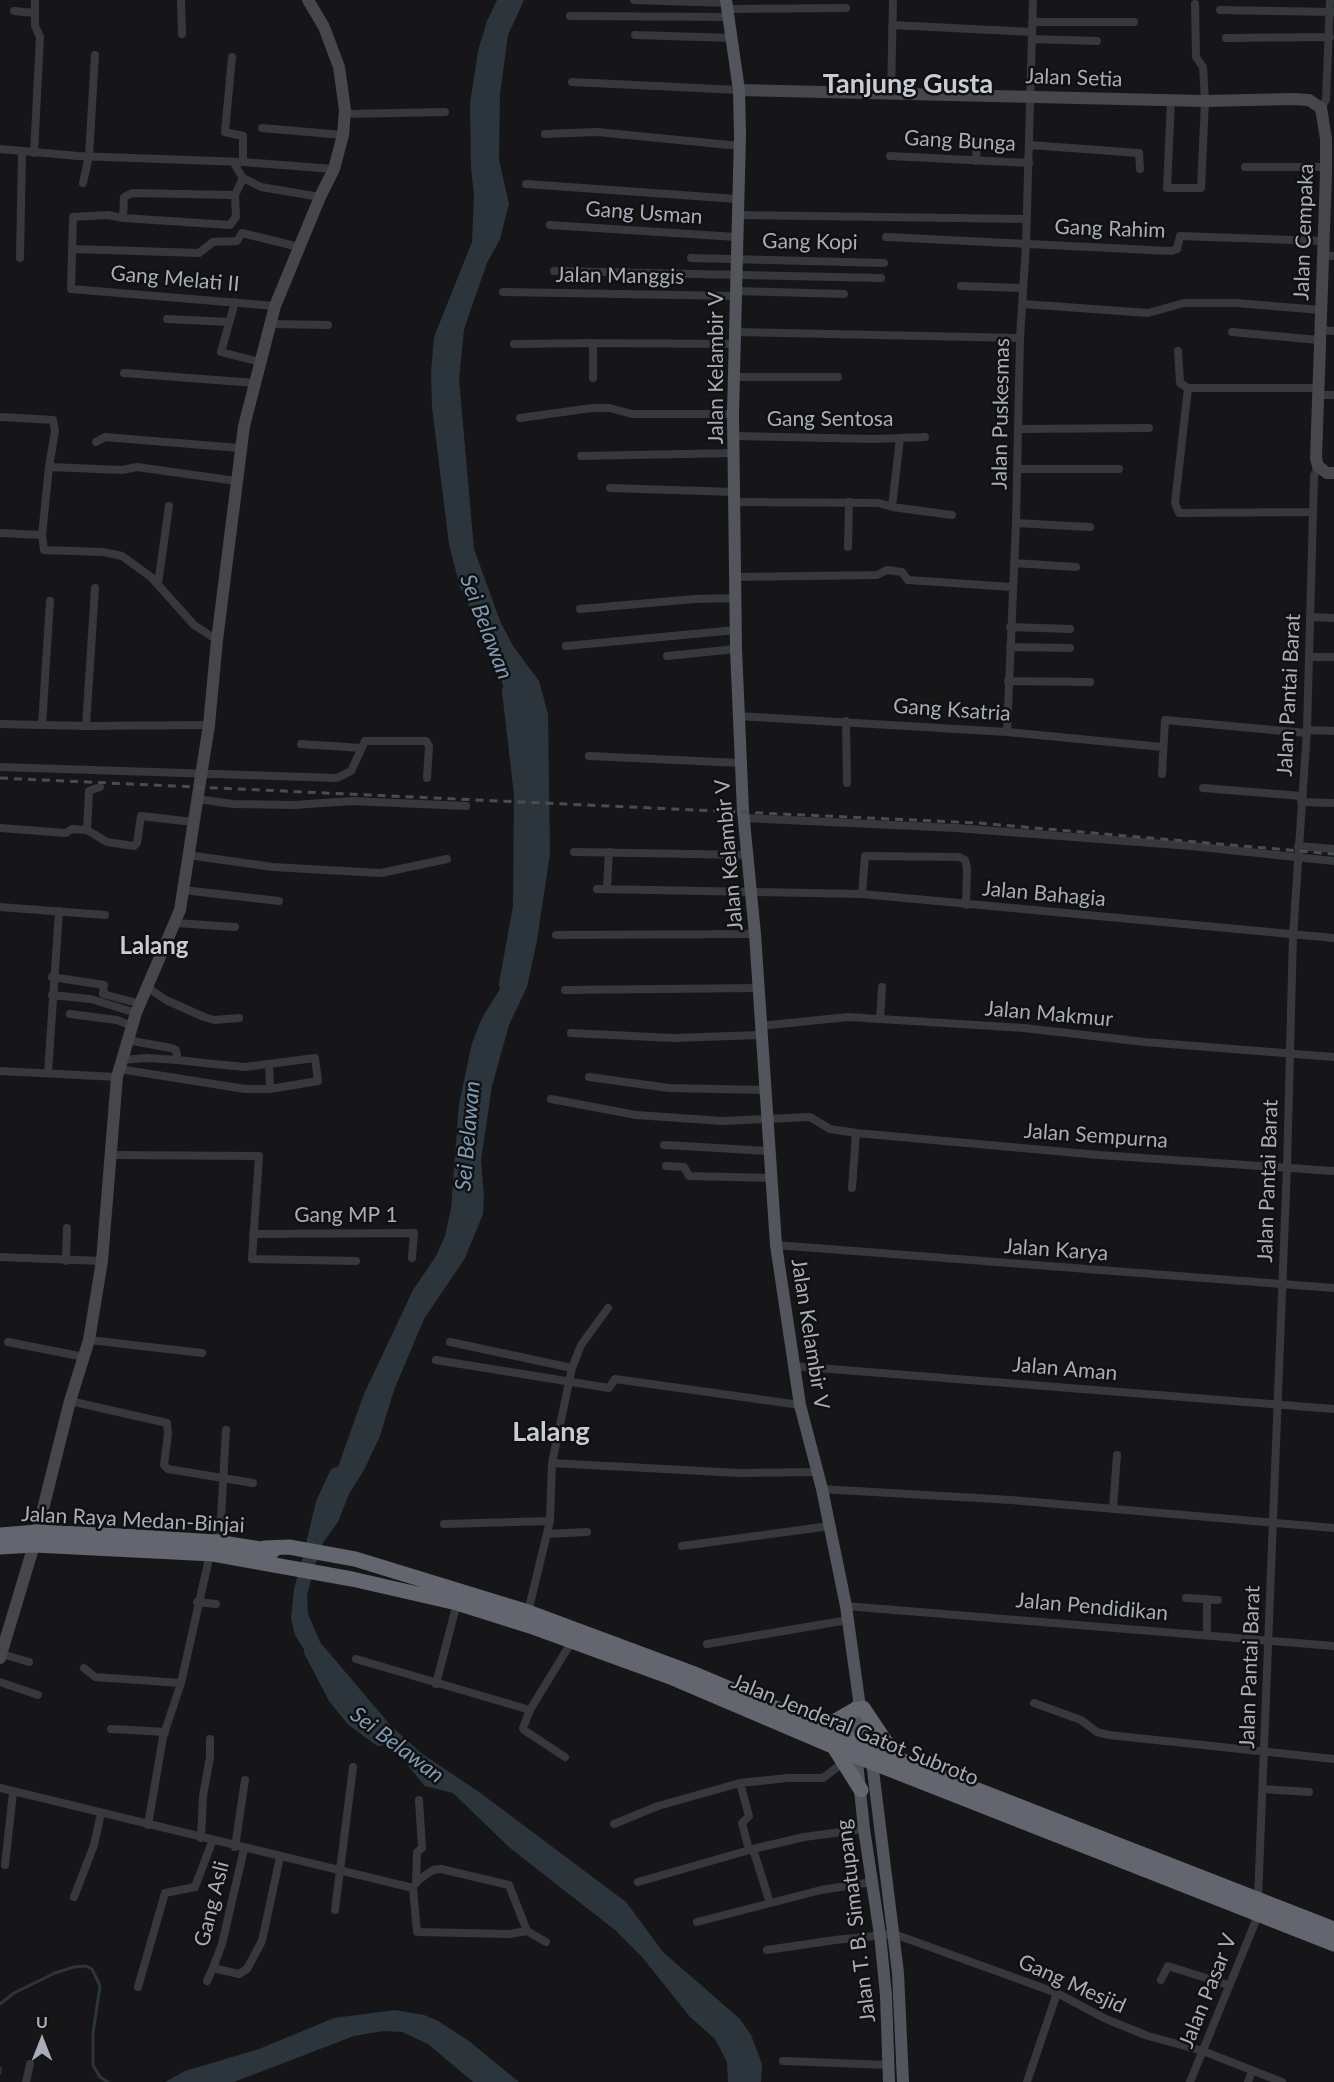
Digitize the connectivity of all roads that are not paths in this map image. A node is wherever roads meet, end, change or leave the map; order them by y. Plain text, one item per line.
1 (35, 0) edge
2 (181, 0) edge
3 (308, 0) edge
4 (637, 0) edge
5 (893, 0) edge
6 (1033, 0) edge
7 (1330, 0) edge
8 (1195, 4) dead end
9 (727, 7) edge
10 (846, 8) dead end
11 (1220, 10) dead end
12 (14, 11) dead end
13 (1332, 12) edge
14 (35, 13) junction
15 (570, 16) dead end
16 (1134, 22) dead end
17 (892, 25) junction
18 (1032, 31) junction
19 (182, 34) dead end
20 (635, 35) dead end
21 (732, 38) junction
22 (1226, 38) dead end
23 (1330, 38) junction
24 (1097, 41) dead end
25 (95, 55) dead end
26 (232, 57) dead end
27 (1331, 70) edge
28 (572, 82) dead end
29 (739, 90) junction
30 (891, 93) junction
31 (1030, 96) junction
32 (1171, 100) junction
33 (1205, 101) junction
34 (1327, 103) edge
35 (445, 112) dead end
36 (345, 114) junction
37 (262, 128) dead end
38 (545, 134) dead end
39 (343, 135) junction
40 (1330, 139) edge
41 (977, 141) dead end
42 (1029, 145) junction
43 (740, 146) junction
44 (0, 149) edge
45 (22, 153) junction
46 (34, 153) junction
47 (89, 156) junction
48 (890, 156) dead end
49 (976, 161) junction
50 (233, 162) junction
51 (243, 162) junction
52 (1029, 163) junction
53 (1245, 167) dead end
54 (334, 169) junction
55 (1140, 169) dead end
56 (1329, 171) edge
57 (243, 178) junction
58 (83, 183) dead end
59 (526, 184) dead end
60 (235, 195) junction
61 (320, 197) junction
62 (737, 199) junction
63 (737, 215) junction
64 (123, 218) junction
65 (1027, 219) junction
66 (550, 225) dead end
67 (1330, 225) edge
68 (736, 237) junction
69 (886, 237) dead end
70 (1324, 241) junction
71 (1026, 244) junction
72 (299, 247) junction
73 (73, 249) junction
74 (1329, 256) edge
75 (20, 258) dead end
76 (691, 258) dead end
77 (736, 259) junction
78 (884, 263) dead end
79 (554, 271) dead end
80 (736, 276) junction
81 (881, 278) dead end
82 (961, 286) dead end
83 (1023, 288) junction
84 (503, 292) dead end
85 (736, 294) junction
86 (844, 294) dead end
87 (235, 302) junction
88 (1023, 304) junction
89 (275, 306) junction
90 (1321, 310) junction
91 (166, 319) dead end
92 (229, 322) junction
93 (269, 324) junction
94 (328, 325) dead end
95 (1334, 331) edge
96 (1232, 332) dead end
97 (1320, 335) junction
98 (735, 338) junction
99 (1020, 338) junction
100 (593, 343) junction
101 (514, 344) dead end
102 (1178, 351) dead end
103 (260, 362) junction
104 (124, 373) dead end
105 (734, 377) junction
106 (838, 377) dead end
107 (593, 378) dead end
108 (255, 383) junction
109 (1188, 388) junction
110 (1317, 392) junction
111 (1334, 395) edge
112 (734, 414) junction
113 (0, 417) edge
114 (520, 418) dead end
115 (1149, 428) dead end
116 (1019, 429) junction
117 (734, 436) junction
118 (925, 437) dead end
119 (900, 438) junction
120 (96, 442) dead end
121 (239, 448) junction
122 (735, 453) junction
123 (580, 456) dead end
124 (1318, 466) junction
125 (49, 467) junction
126 (1018, 469) junction
127 (1119, 469) dead end
128 (1334, 473) edge
129 (236, 481) junction
130 (610, 488) dead end
131 (734, 497) junction
132 (849, 502) junction
133 (169, 506) dead end
134 (892, 507) junction
135 (1313, 512) junction
136 (952, 515) dead end
137 (1016, 523) junction
138 (1090, 527) dead end
139 (0, 533) edge
140 (42, 535) junction
141 (848, 547) dead end
142 (1014, 562) junction
143 (1076, 567) dead end
144 (736, 577) junction
145 (158, 584) junction
146 (1012, 587) junction
147 (95, 588) dead end
148 (736, 598) junction
149 (50, 601) dead end
150 (580, 609) dead end
151 (1310, 617) junction
152 (1334, 618) edge
153 (1010, 627) junction
154 (1070, 629) dead end
155 (736, 630) junction
156 (217, 640) junction
157 (566, 646) dead end
158 (1010, 647) junction
159 (1070, 648) dead end
160 (736, 649) junction
161 (667, 656) dead end
162 (1310, 657) junction
163 (1334, 657) edge
164 (1008, 681) junction
165 (1090, 682) dead end
166 (738, 716) junction
167 (846, 721) junction
168 (0, 724) edge
169 (209, 724) junction
170 (42, 725) junction
171 (86, 726) junction
172 (1334, 730) edge
173 (1007, 732) junction
174 (1306, 732) junction
175 (301, 744) dead end
176 (1162, 747) junction
177 (361, 748) junction
178 (589, 756) dead end
179 (741, 763) junction
180 (0, 767) edge
181 (201, 773) junction
182 (1162, 774) dead end
183 (427, 778) dead end
184 (847, 783) dead end
185 (100, 787) dead end
186 (1203, 788) dead end
187 (197, 799) junction
188 (1301, 799) junction
189 (1334, 803) edge
190 (466, 806) dead end
191 (744, 818) junction
192 (193, 822) junction
193 (0, 828) edge
194 (87, 830) junction
195 (1298, 846) junction
196 (1334, 849) edge
197 (574, 852) dead end
198 (609, 852) junction
199 (188, 855) junction
200 (748, 855) junction
201 (1298, 858) junction
202 (447, 859) dead end
203 (1334, 861) edge
204 (607, 888) junction
205 (597, 889) dead end
206 (183, 890) junction
207 (751, 893) junction
208 (862, 894) junction
209 (279, 901) dead end
210 (966, 905) junction
211 (0, 907) edge
212 (59, 911) junction
213 (105, 915) dead end
214 (176, 922) junction
215 (235, 927) dead end
216 (755, 934) junction
217 (556, 935) dead end
218 (1293, 936) junction
219 (1334, 938) edge
220 (52, 977) junction
221 (882, 987) dead end
222 (148, 988) junction
223 (758, 988) junction
224 (566, 990) dead end
225 (52, 995) junction
226 (102, 998) junction
227 (139, 1008) junction
228 (70, 1014) dead end
229 (239, 1018) dead end
230 (880, 1019) junction
231 (132, 1026) junction
232 (760, 1030) junction
233 (571, 1033) dead end
234 (127, 1040) junction
235 (1290, 1053) junction
236 (1334, 1057) edge
237 (178, 1060) junction
238 (269, 1064) junction
239 (119, 1069) junction
240 (0, 1071) edge
241 (48, 1073) junction
242 (589, 1077) dead end
243 (270, 1087) junction
244 (766, 1090) junction
245 (551, 1099) dead end
246 (766, 1120) junction
247 (856, 1133) junction
248 (664, 1145) dead end
249 (769, 1151) junction
250 (111, 1155) junction
251 (666, 1166) dead end
252 (1287, 1167) junction
253 (1334, 1171) edge
254 (772, 1178) junction
255 (852, 1188) dead end
256 (67, 1228) dead end
257 (253, 1234) junction
258 (776, 1245) junction
259 (0, 1257) edge
260 (412, 1258) dead end
261 (66, 1261) junction
262 (102, 1261) junction
263 (356, 1261) dead end
264 (1283, 1284) junction
265 (1334, 1288) edge
266 (608, 1308) dead end
267 (88, 1340) junction
268 (8, 1342) dead end
269 (450, 1342) dead end
270 (202, 1353) dead end
271 (84, 1357) junction
272 (436, 1360) dead end
273 (793, 1366) junction
274 (572, 1368) junction
275 (568, 1383) junction
276 (70, 1401) junction
277 (1277, 1404) junction
278 (800, 1405) junction
279 (1334, 1409) edge
280 (226, 1430) dead end
281 (1117, 1455) dead end
282 (552, 1463) junction
283 (816, 1472) junction
284 (223, 1477) junction
285 (253, 1483) dead end
286 (822, 1489) junction
287 (1113, 1509) junction
288 (549, 1521) junction
289 (1273, 1523) junction
290 (444, 1524) dead end
291 (830, 1526) junction
292 (1334, 1528) edge
293 (587, 1532) dead end
294 (547, 1534) junction
295 (0, 1535) edge
296 (36, 1538) junction
297 (682, 1546) dead end
298 (0, 1547) edge
299 (213, 1550) junction
300 (284, 1556) junction
301 (353, 1568) junction
302 (1186, 1598) dead end
303 (1207, 1599) junction
304 (1218, 1600) dead end
305 (197, 1602) junction
306 (457, 1603) junction
307 (216, 1604) dead end
308 (846, 1606) junction
309 (528, 1612) junction
310 (848, 1620) junction
311 (1207, 1634) junction
312 (572, 1641) junction
313 (1269, 1641) junction
314 (707, 1644) dead end
315 (1334, 1646) edge
316 (1, 1656) edge
317 (356, 1659) dead end
318 (29, 1662) dead end
319 (84, 1668) dead end
320 (0, 1682) edge
321 (181, 1683) junction
322 (436, 1684) junction
323 (38, 1695) dead end
324 (1034, 1702) dead end
325 (860, 1706) junction
326 (530, 1710) junction
327 (823, 1728) junction
328 (111, 1729) dead end
329 (165, 1732) junction
330 (210, 1739) dead end
331 (860, 1754) junction
332 (1265, 1754) junction
333 (565, 1757) dead end
334 (897, 1759) junction
335 (1334, 1760) edge
336 (353, 1767) dead end
337 (245, 1780) dead end
338 (741, 1783) junction
339 (0, 1788) edge
340 (1263, 1789) junction
341 (861, 1790) joint
342 (13, 1792) junction
343 (1309, 1792) dead end
344 (419, 1800) dead end
345 (101, 1813) junction
346 (148, 1824) junction
347 (614, 1824) dead end
348 (864, 1829) junction
349 (201, 1838) junction
350 (212, 1842) junction
351 (240, 1848) junction
352 (751, 1849) junction
353 (280, 1857) junction
354 (5, 1865) dead end
355 (338, 1872) junction
356 (638, 1882) dead end
357 (872, 1882) junction
358 (415, 1885) junction
359 (1209, 1886) junction
360 (74, 1897) dead end
361 (770, 1903) junction
362 (1258, 1906) junction
363 (335, 1910) dead end
364 (697, 1922) dead end
365 (1334, 1929) edge
366 (527, 1931) junction
367 (894, 1934) junction
368 (880, 1935) junction
369 (546, 1942) dead end
370 (1334, 1944) edge
371 (767, 1950) dead end
372 (213, 1968) junction
373 (1161, 1980) dead end
374 (207, 1982) dead end
375 (1228, 1985) junction
376 (138, 1987) dead end
377 (1058, 1993) junction
378 (1203, 2051) junction
379 (783, 2061) dead end
380 (30, 2064) dead end
381 (890, 2066) junction
382 (1252, 2071) junction
383 (26, 2082) edge
384 (890, 2082) edge
385 (903, 2082) edge
386 (1027, 2082) edge
387 (1190, 2082) edge
388 (1248, 2082) edge
389 (1282, 2082) edge

1 - 14 street
2 - 19 street
3 - 36 street
4 - 9 street
5 - 17 street
6 - 18 street, Jalan Puskesmas
7 - 13 street, Jalan Cempaka
8 - 33 street
9 - 10 street
9 - 15 street
9 - 21 main road, Jalan Kelambir V
11 - 13 street
12 - 14 street
13 - 23 street, Jalan Cempaka
14 - 46 street
16 - 18 street
17 - 18 street
17 - 30 street
18 - 24 street
18 - 31 street, Jalan Puskesmas
20 - 21 street
21 - 29 main road, Jalan Kelambir V
22 - 23 street
23 - 27 street, Jalan Cempaka
25 - 47 street
26 - 51 street
27 - 34 street, Jalan Cempaka
28 - 29 street, Jalan Setia
29 - 30 street, Jalan Setia
29 - 43 main road, Jalan Kelambir V
30 - 31 street, Jalan Setia
31 - 32 street, Jalan Setia
31 - 42 street, Jalan Puskesmas
32 - 33 street, Jalan Setia
32 - 33 street
33 - 34 street, Jalan Setia
34 - 40 street, Jalan Cempaka
35 - 36 street
36 - 39 street
37 - 39 street
38 - 43 street
39 - 54 street
40 - 56 street, Jalan Cempaka
41 - 49 street
42 - 52 street, Jalan Puskesmas
42 - 55 street
43 - 62 main road, Jalan Kelambir V
44 - 45 street
45 - 46 street
45 - 75 street
46 - 47 street
47 - 50 street
47 - 58 street
48 - 49 street, Gang Bunga
49 - 52 street, Gang Bunga
50 - 51 street
50 - 57 street
51 - 54 street
52 - 65 street, Jalan Puskesmas
53 - 56 street
54 - 61 street
56 - 67 street, Jalan Cempaka
57 - 60 street
57 - 61 street
59 - 62 street
60 - 64 street
60 - 64 street
61 - 72 street
62 - 63 main road, Jalan Kelambir V
63 - 65 street
63 - 68 main road, Jalan Kelambir V
64 - 73 street
65 - 71 street, Jalan Puskesmas
66 - 68 street, Gang Usman
67 - 70 street, Jalan Cempaka
68 - 77 main road, Jalan Kelambir V
69 - 71 street
70 - 71 street, Gang Rahim
70 - 74 street, Jalan Cempaka
71 - 83 street, Jalan Puskesmas
72 - 73 street
72 - 89 street
73 - 87 street, Gang Melati II
74 - 90 street, Jalan Cempaka
76 - 77 street, Gang Kopi
77 - 78 street, Gang Kopi
77 - 80 main road, Jalan Kelambir V
79 - 80 street
80 - 81 street
80 - 85 main road, Jalan Kelambir V
82 - 83 street
83 - 88 street, Jalan Puskesmas
84 - 85 street, Jalan Manggis
85 - 86 street, Jalan Manggis
85 - 98 main road, Jalan Kelambir V
87 - 89 street, Gang Melati II
87 - 92 street
88 - 90 street
88 - 99 street, Jalan Puskesmas
89 - 93 street
90 - 97 street, Jalan Cempaka
91 - 92 street
92 - 103 street
93 - 94 street
93 - 103 street
95 - 97 street
96 - 97 street
97 - 110 street, Jalan Cempaka
98 - 99 street
98 - 100 street
98 - 105 main road, Jalan Kelambir V
99 - 116 street, Jalan Puskesmas
100 - 101 street
100 - 107 street
102 - 109 street
103 - 108 street
104 - 108 street
105 - 106 street
105 - 112 main road, Jalan Kelambir V
108 - 121 street
109 - 110 street
109 - 135 street
110 - 111 street
110 - 124 street, Jalan Cempaka
112 - 114 street
112 - 117 main road, Jalan Kelambir V
113 - 125 street
115 - 116 street
116 - 126 street, Jalan Puskesmas
117 - 119 street, Gang Sentosa
117 - 122 main road, Jalan Kelambir V
118 - 119 street, Gang Sentosa
119 - 134 street
120 - 121 street
121 - 129 street
122 - 123 street
122 - 131 main road, Jalan Kelambir V
124 - 128 street
124 - 135 street, Jalan Pantai Barat
125 - 129 street
125 - 140 street
126 - 127 street
126 - 137 street, Jalan Puskesmas
129 - 156 street
130 - 131 street
131 - 132 street
131 - 144 main road, Jalan Kelambir V
132 - 134 street
132 - 141 street
133 - 145 street
134 - 136 street
135 - 151 street, Jalan Pantai Barat
137 - 138 street
137 - 142 street, Jalan Puskesmas
139 - 140 street
140 - 145 street
142 - 143 street
142 - 146 street, Jalan Puskesmas
144 - 146 street
144 - 148 main road, Jalan Kelambir V
145 - 156 street
146 - 153 street, Jalan Puskesmas
147 - 171 street
148 - 150 street
148 - 155 main road, Jalan Kelambir V
149 - 170 street
151 - 152 street
151 - 162 street, Jalan Pantai Barat
153 - 154 street
153 - 158 street, Jalan Puskesmas
155 - 157 street
155 - 160 main road, Jalan Kelambir V
156 - 169 street
158 - 159 street
158 - 164 street, Jalan Puskesmas
160 - 161 street
160 - 166 main road, Jalan Kelambir V
162 - 163 street
162 - 174 street, Jalan Pantai Barat
164 - 165 street
164 - 173 street, Jalan Puskesmas
166 - 167 street, Gang Ksatria
166 - 179 main road, Jalan Kelambir V
167 - 173 street, Gang Ksatria
167 - 184 street
168 - 170 street
169 - 171 street
169 - 181 street
170 - 171 street
172 - 174 street
173 - 176 street, Gang Ksatria
174 - 176 street
174 - 188 street, Jalan Pantai Barat
175 - 177 street
176 - 182 street
177 - 181 street
177 - 183 street
178 - 179 street
179 - 191 main road, Jalan Kelambir V
180 - 181 street
181 - 187 street
185 - 194 street
186 - 188 street
187 - 190 street
187 - 192 street
188 - 189 street
188 - 195 street, Jalan Pantai Barat
191 - 200 main road, Jalan Kelambir V
191 - 201 street
192 - 194 street
192 - 199 street
193 - 194 street
195 - 196 street
195 - 201 street, Jalan Pantai Barat
197 - 198 street
198 - 200 street
198 - 204 street
199 - 202 street
199 - 206 street
200 - 207 main road, Jalan Kelambir V
201 - 203 street
201 - 218 street, Jalan Pantai Barat
204 - 205 street, Jalan Bahagia
204 - 207 street, Jalan Bahagia
206 - 209 street
206 - 214 street
207 - 208 street, Jalan Bahagia
207 - 216 main road, Jalan Kelambir V
208 - 210 street, Jalan Bahagia
208 - 210 street
210 - 218 street, Jalan Bahagia
211 - 212 street
212 - 213 street
212 - 220 street
214 - 215 street
214 - 222 street
216 - 217 street
216 - 223 main road, Jalan Kelambir V
218 - 219 street, Jalan Bahagia
218 - 235 street, Jalan Pantai Barat
220 - 225 street
220 - 226 street
221 - 230 street
222 - 227 street
222 - 229 street
223 - 224 street
223 - 232 main road, Jalan Kelambir V
225 - 226 street
225 - 241 street
226 - 227 street
227 - 231 street
228 - 231 street
230 - 232 street, Jalan Makmur
230 - 235 street, Jalan Makmur
231 - 234 street
232 - 233 street, Jalan Makmur
232 - 244 main road, Jalan Kelambir V
234 - 237 street
234 - 239 street
235 - 236 street, Jalan Makmur
235 - 252 street, Jalan Pantai Barat
237 - 238 street
237 - 239 street
238 - 243 street
238 - 243 street
239 - 241 street
239 - 243 street
239 - 250 street
240 - 241 street
242 - 244 street
244 - 246 main road, Jalan Kelambir V
245 - 246 street, Jalan Sempurna
246 - 247 street, Jalan Sempurna
246 - 249 main road, Jalan Kelambir V
247 - 252 street, Jalan Sempurna
247 - 255 street
248 - 249 street
249 - 254 main road, Jalan Kelambir V
250 - 257 street
250 - 262 street
251 - 254 street
252 - 253 street, Jalan Sempurna
252 - 264 street, Jalan Pantai Barat
254 - 258 main road, Jalan Kelambir V
256 - 261 street
257 - 260 street, Gang MP 1
257 - 263 street
258 - 264 street, Jalan Karya
258 - 273 main road, Jalan Kelambir V
259 - 261 street
261 - 262 street
262 - 267 street
264 - 265 street, Jalan Karya
264 - 277 street, Jalan Pantai Barat
266 - 274 street
267 - 270 street
267 - 271 street
268 - 271 street
269 - 274 street
271 - 276 street
272 - 275 street
273 - 277 street, Jalan Aman
273 - 278 main road, Jalan Kelambir V
274 - 275 street
275 - 278 street
275 - 282 street
276 - 284 street
276 - 296 street
277 - 279 street, Jalan Aman
277 - 289 street, Jalan Pantai Barat
278 - 283 main road, Jalan Kelambir V
280 - 284 street
281 - 287 street
282 - 283 street
282 - 288 street
283 - 286 main road, Jalan Kelambir V
284 - 285 street
284 - 299 street
286 - 287 street
286 - 291 main road, Jalan Kelambir V
287 - 289 street
288 - 290 street
288 - 294 street
289 - 292 street
289 - 313 street, Jalan Pantai Barat
291 - 297 street
291 - 308 main road, Jalan Kelambir V
293 - 294 street
294 - 309 street
295 - 296 highway, Jalan Raya Medan-Binjai
296 - 298 highway, Jalan Raya Medan-Binjai
296 - 299 highway, Jalan Raya Medan-Binjai
296 - 316 street
299 - 300 highway, Jalan Raya Medan-Binjai
299 - 300 highway, Jalan Raya Medan-Binjai
299 - 305 street
300 - 301 highway, Jalan Raya Medan-Binjai
301 - 306 highway, Jalan Jenderal Gatot Subroto
301 - 309 highway, Jalan Jenderal Gatot Subroto
302 - 303 street
303 - 304 street
303 - 311 street
305 - 307 street
305 - 321 street
306 - 312 highway, Jalan Jenderal Gatot Subroto
306 - 322 street
308 - 310 main road, Jalan Kelambir V
308 - 311 street, Jalan Pendidikan
309 - 327 highway, Jalan Jenderal Gatot Subroto
310 - 314 street
310 - 325 main road, Jalan Kelambir V
311 - 313 street, Jalan Pendidikan
312 - 326 street
312 - 331 highway, Jalan Jenderal Gatot Subroto
313 - 315 street, Jalan Pendidikan
313 - 332 street, Jalan Pantai Barat
316 - 318 street
317 - 322 street
319 - 321 street
320 - 323 street
321 - 329 street
322 - 326 street
324 - 332 street
325 - 327 highway
325 - 331 main road, Jalan Kelambir V
325 - 334 highway
326 - 333 street
327 - 331 highway, Jalan Jenderal Gatot Subroto
328 - 329 street
329 - 346 street
330 - 349 street
331 - 334 highway, Jalan Jenderal Gatot Subroto
331 - 338 street
331 - 341 highway
331 - 359 highway, Jalan Jenderal Gatot Subroto
331 - 367 main road, Jalan T. B. Simatupang
332 - 335 street
332 - 340 street, Jalan Pantai Barat
334 - 359 highway, Jalan Jenderal Gatot Subroto
336 - 355 street
337 - 351 street, Gang Asli
338 - 347 street
338 - 352 street
339 - 342 street
340 - 343 street
340 - 362 street, Jalan Pantai Barat
341 - 348 main road, Jalan T. B. Simatupang
342 - 345 street
342 - 354 street
344 - 358 street
345 - 346 street
345 - 360 street
346 - 349 street
348 - 352 street
348 - 357 main road, Jalan T. B. Simatupang
349 - 350 street
350 - 351 street
350 - 376 street
351 - 353 street
351 - 372 street, Gang Asli
352 - 356 street
352 - 361 street
353 - 355 street
353 - 372 street
355 - 358 street
355 - 363 street
357 - 361 street
357 - 368 main road, Jalan T. B. Simatupang
358 - 366 street
358 - 366 street
359 - 362 highway, Jalan Jenderal Gatot Subroto
361 - 364 street
362 - 365 highway, Jalan Jenderal Gatot Subroto
362 - 370 highway, Jalan Jenderal Gatot Subroto
362 - 375 street, Jalan Pasar V
366 - 369 street
367 - 368 street
367 - 377 street, Gang Mesjid
367 - 385 main road, Jalan T. B. Simatupang
368 - 371 street
368 - 381 main road, Jalan T. B. Simatupang
372 - 374 street, Gang Asli
373 - 375 street
375 - 378 street, Jalan Pasar V
377 - 378 street, Gang Mesjid
377 - 386 street
378 - 382 street, Gang Mesjid
378 - 387 street, Jalan Pasar V
379 - 381 street
380 - 383 street
381 - 384 main road, Jalan T. B. Simatupang
382 - 388 street
382 - 389 street, Gang Mesjid

